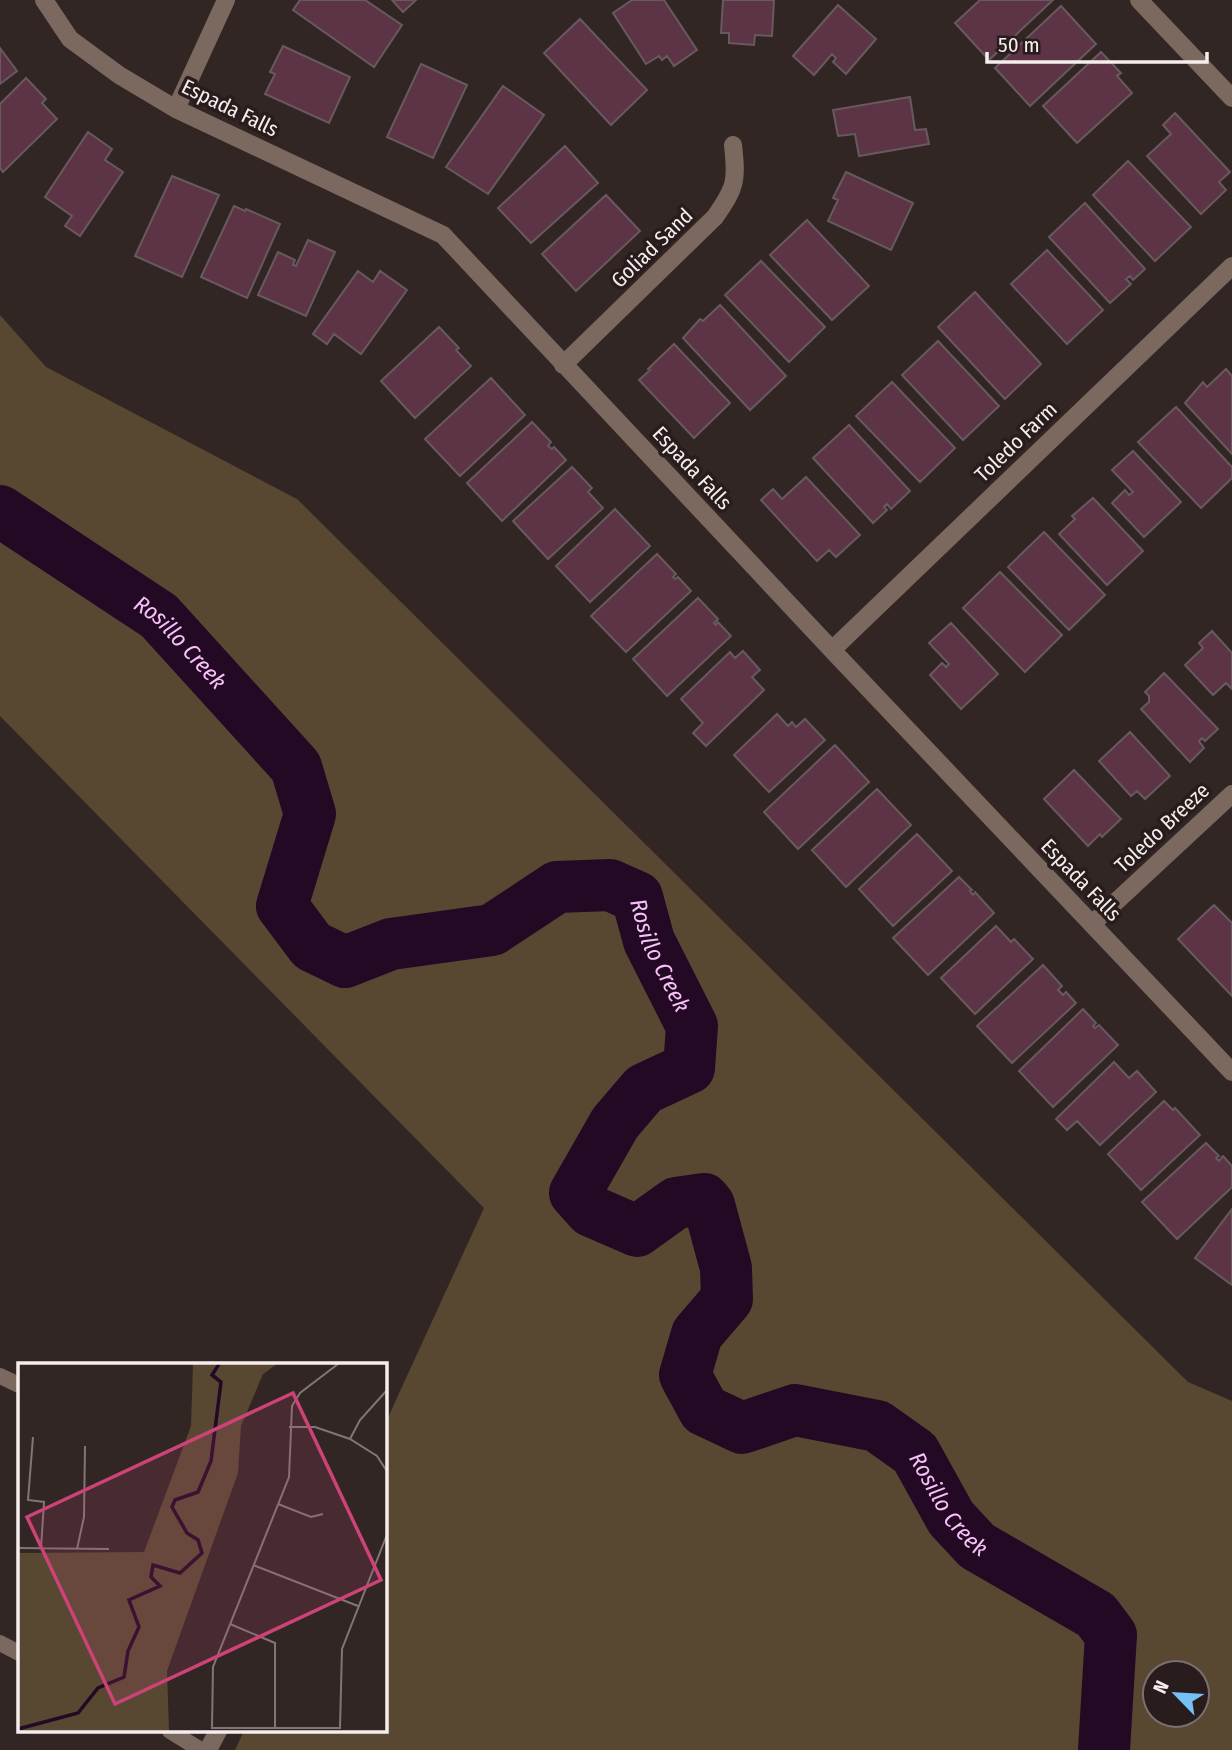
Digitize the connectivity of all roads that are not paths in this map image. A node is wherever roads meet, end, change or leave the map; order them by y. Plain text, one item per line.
1 (44, 0) edge
2 (226, 0) edge
3 (1139, 0) edge
4 (1232, 98) edge
5 (176, 108) junction
6 (733, 145) dead end
7 (1232, 266) edge
8 (564, 365) junction
9 (832, 650) junction
10 (1232, 794) edge
11 (1092, 924) junction
12 (1232, 1072) edge
13 (0, 1376) edge
14 (18, 1385) edge
15 (0, 1643) edge
16 (18, 1652) edge
17 (172, 1732) edge
18 (217, 1732) edge
19 (201, 1750) edge
20 (208, 1750) edge

1 - 5 street, Espada Falls
2 - 5 street
3 - 4 street
5 - 8 street, Espada Falls
6 - 8 street, Goliad Sand
7 - 9 street, Toledo Farm
8 - 9 street, Espada Falls
9 - 11 street, Espada Falls
10 - 11 street, Toledo Breeze
11 - 12 street, Espada Falls
13 - 14 lane
15 - 16 lane
17 - 19 lane
18 - 20 street

